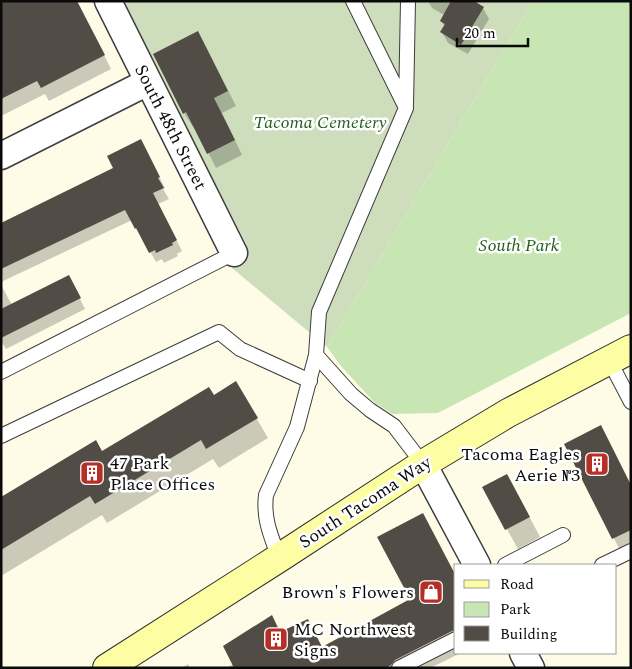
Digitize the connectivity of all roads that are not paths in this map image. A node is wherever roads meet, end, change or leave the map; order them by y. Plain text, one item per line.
1 (108, 1) edge
2 (353, 1) edge
3 (408, 1) edge
4 (148, 82) junction
5 (406, 108) junction
6 (1, 156) edge
7 (234, 253) joint
8 (620, 354) edge
9 (316, 355) junction
10 (1, 372) edge
11 (310, 381) junction
12 (631, 402) edge
13 (1, 436) edge
14 (423, 464) junction
15 (563, 535) dead end
16 (631, 551) edge
17 (279, 558) junction
18 (476, 564) edge
19 (507, 564) edge
20 (604, 564) edge
21 (454, 640) edge
22 (524, 654) edge
23 (107, 668) edge
24 (399, 668) edge
25 (531, 668) edge

1 - 4 street, South 48th Street
2 - 5 lane
3 - 5 lane
4 - 6 street
4 - 7 street, South 48th Street
5 - 9 lane
7 - 10 lane
8 - 12 lane
8 - 14 main road, South Tacoma Way
9 - 11 lane
9 - 14 lane
11 - 13 lane
11 - 17 lane
14 - 17 main road, South Tacoma Way
14 - 18 street
15 - 19 lane
16 - 20 lane
17 - 23 main road, South Tacoma Way
21 - 24 lane
22 - 25 street

